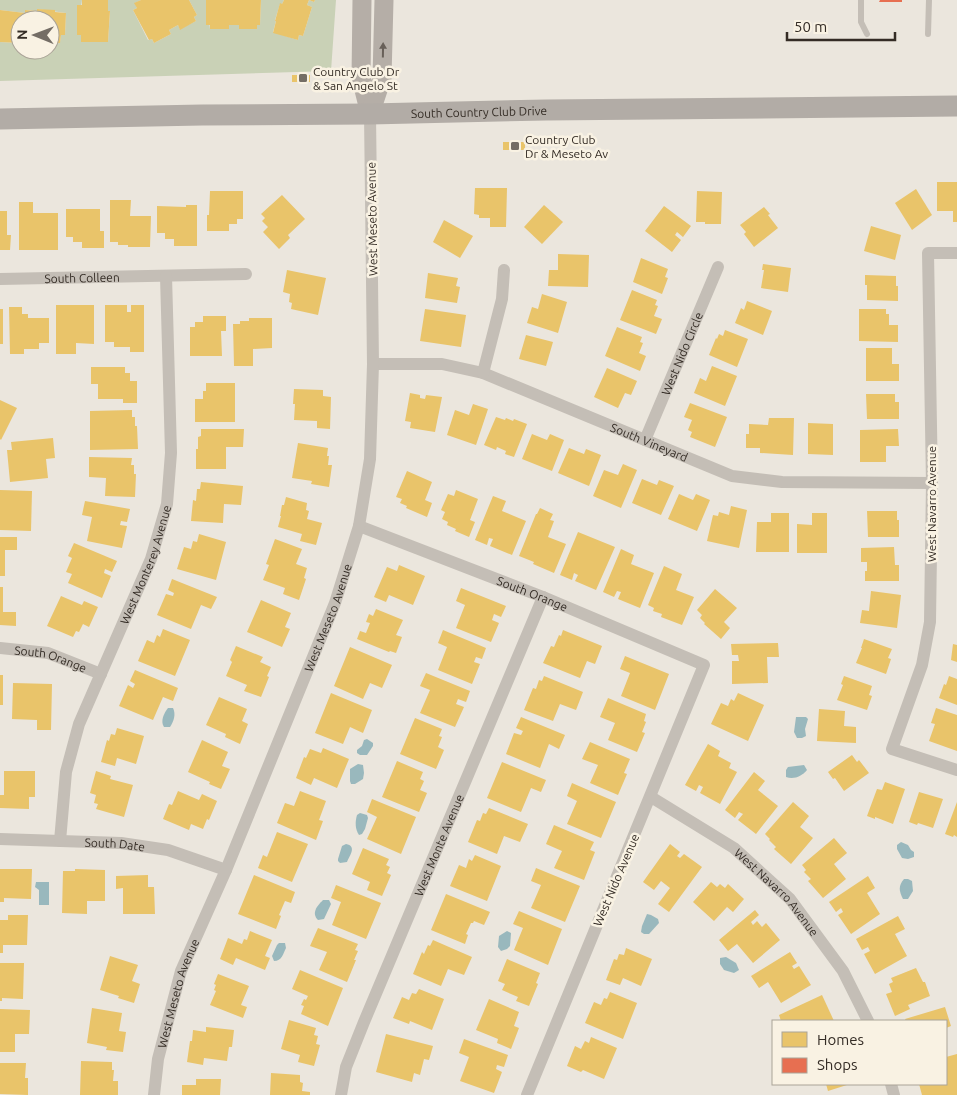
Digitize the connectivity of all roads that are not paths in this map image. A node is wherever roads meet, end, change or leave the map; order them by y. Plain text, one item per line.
1 (362, 0) edge
2 (384, 0) edge
3 (861, 0) edge
4 (929, 0) edge
5 (867, 34) dead end
6 (928, 34) dead end
7 (957, 106) edge
8 (370, 114) junction
9 (0, 119) edge
10 (957, 253) edge
11 (718, 267) dead end
12 (504, 270) dead end
13 (246, 274) dead end
14 (166, 276) junction
15 (0, 279) edge
16 (373, 364) junction
17 (483, 373) junction
18 (645, 440) junction
19 (932, 483) junction
20 (359, 526) junction
21 (543, 597) junction
22 (0, 648) edge
23 (704, 665) joint
24 (101, 674) junction
25 (957, 770) edge
26 (651, 797) junction
27 (0, 839) edge
28 (60, 841) junction
29 (226, 870) junction
30 (868, 1020) edge
31 (154, 1095) edge
32 (341, 1095) edge
33 (527, 1095) edge

1 - 8 street
8 -> 2 street
3 - 5 lane
4 - 6 lane
7 - 8 main road, South Country Club Drive
8 - 9 main road, South Country Club Drive
8 - 16 street, West Meseto Avenue
10 - 19 street, West Navarro Avenue
11 - 18 street, West Nido Circle
12 - 17 street
13 - 14 street, South Colleen
14 - 15 street, South Colleen
14 - 24 street, West Monterey Avenue
16 - 17 street, South Vineyard
16 - 20 street, West Meseto Avenue
17 - 18 street, South Vineyard
18 - 19 street, South Vineyard
19 - 25 street, West Navarro Avenue
20 - 21 street, South Orange
20 - 29 street, West Meseto Avenue
21 - 23 street, South Orange
21 - 32 street, West Monte Avenue
22 - 24 street, South Orange
23 - 26 street, West Nido Avenue
24 - 28 street, West Monterey Avenue
26 - 30 street, West Navarro Avenue
26 - 33 street, West Nido Avenue
27 - 28 street, South Date
28 - 29 street, South Date
29 - 31 street, West Meseto Avenue

